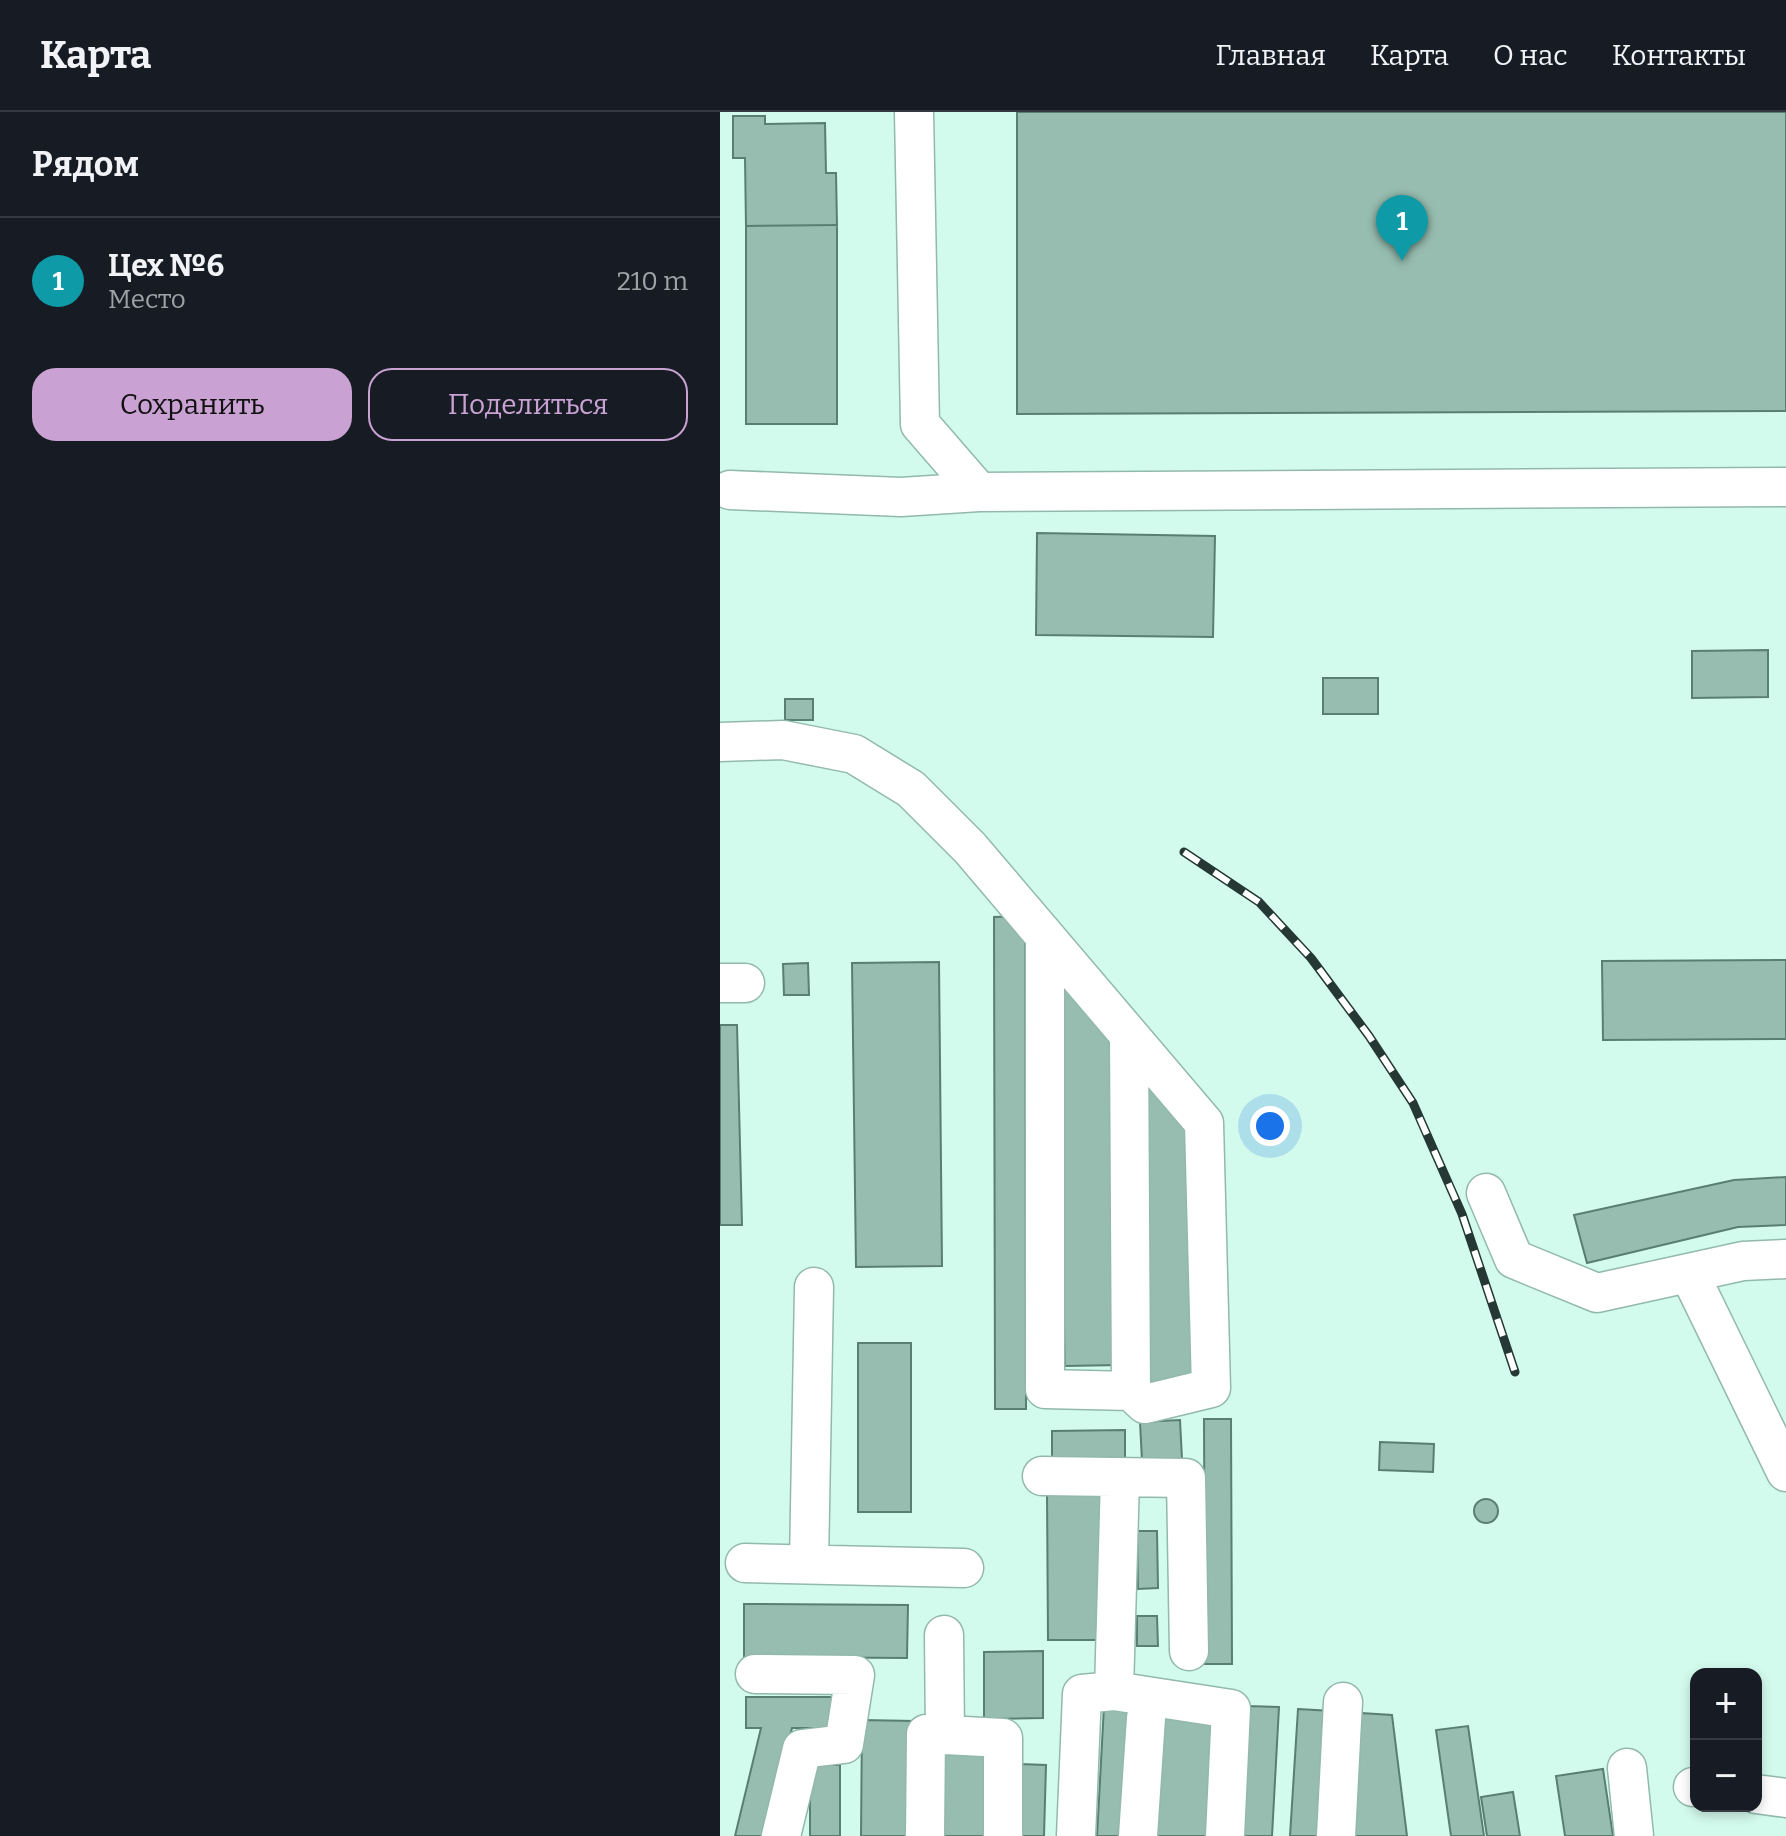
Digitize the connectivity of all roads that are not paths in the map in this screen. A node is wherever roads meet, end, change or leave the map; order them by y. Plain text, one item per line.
1 (914, 112) edge
2 (1786, 487) edge
3 (730, 490) dead end
4 (979, 492) junction
5 (720, 742) edge
6 (1045, 936) junction
7 (1129, 1036) junction
8 (1486, 1193) dead end
9 (1786, 1259) edge
10 (1689, 1273) junction
11 (814, 1287) dead end
12 (1131, 1391) junction
13 (1786, 1472) edge
14 (1042, 1476) dead end
15 (1120, 1478) junction
16 (745, 1563) dead end
17 (809, 1564) junction
18 (964, 1568) dead end
19 (944, 1635) dead end
20 (1189, 1651) dead end
21 (755, 1674) dead end
22 (1114, 1691) junction
23 (1343, 1702) dead end
24 (1146, 1718) dead end
25 (945, 1735) junction
26 (1627, 1768) dead end
27 (1762, 1795) edge
28 (1786, 1798) edge
29 (781, 1836) edge
30 (925, 1836) edge
31 (1003, 1836) edge
32 (1076, 1836) edge
33 (1138, 1836) edge
34 (1225, 1836) edge
35 (1336, 1836) edge
36 (1634, 1836) edge

1 - 4 lane
2 - 4 lane
3 - 4 lane
5 - 6 lane
6 - 7 lane
6 - 12 lane
7 - 12 lane
7 - 12 lane
8 - 10 lane
9 - 10 lane
10 - 13 lane
11 - 17 lane
14 - 15 lane
15 - 20 lane
15 - 22 lane
16 - 17 lane
17 - 18 lane
19 - 25 lane
21 - 29 lane
22 - 32 lane
22 - 34 lane
23 - 35 lane
24 - 33 lane
25 - 30 lane
25 - 31 lane
26 - 36 lane
27 - 28 lane

